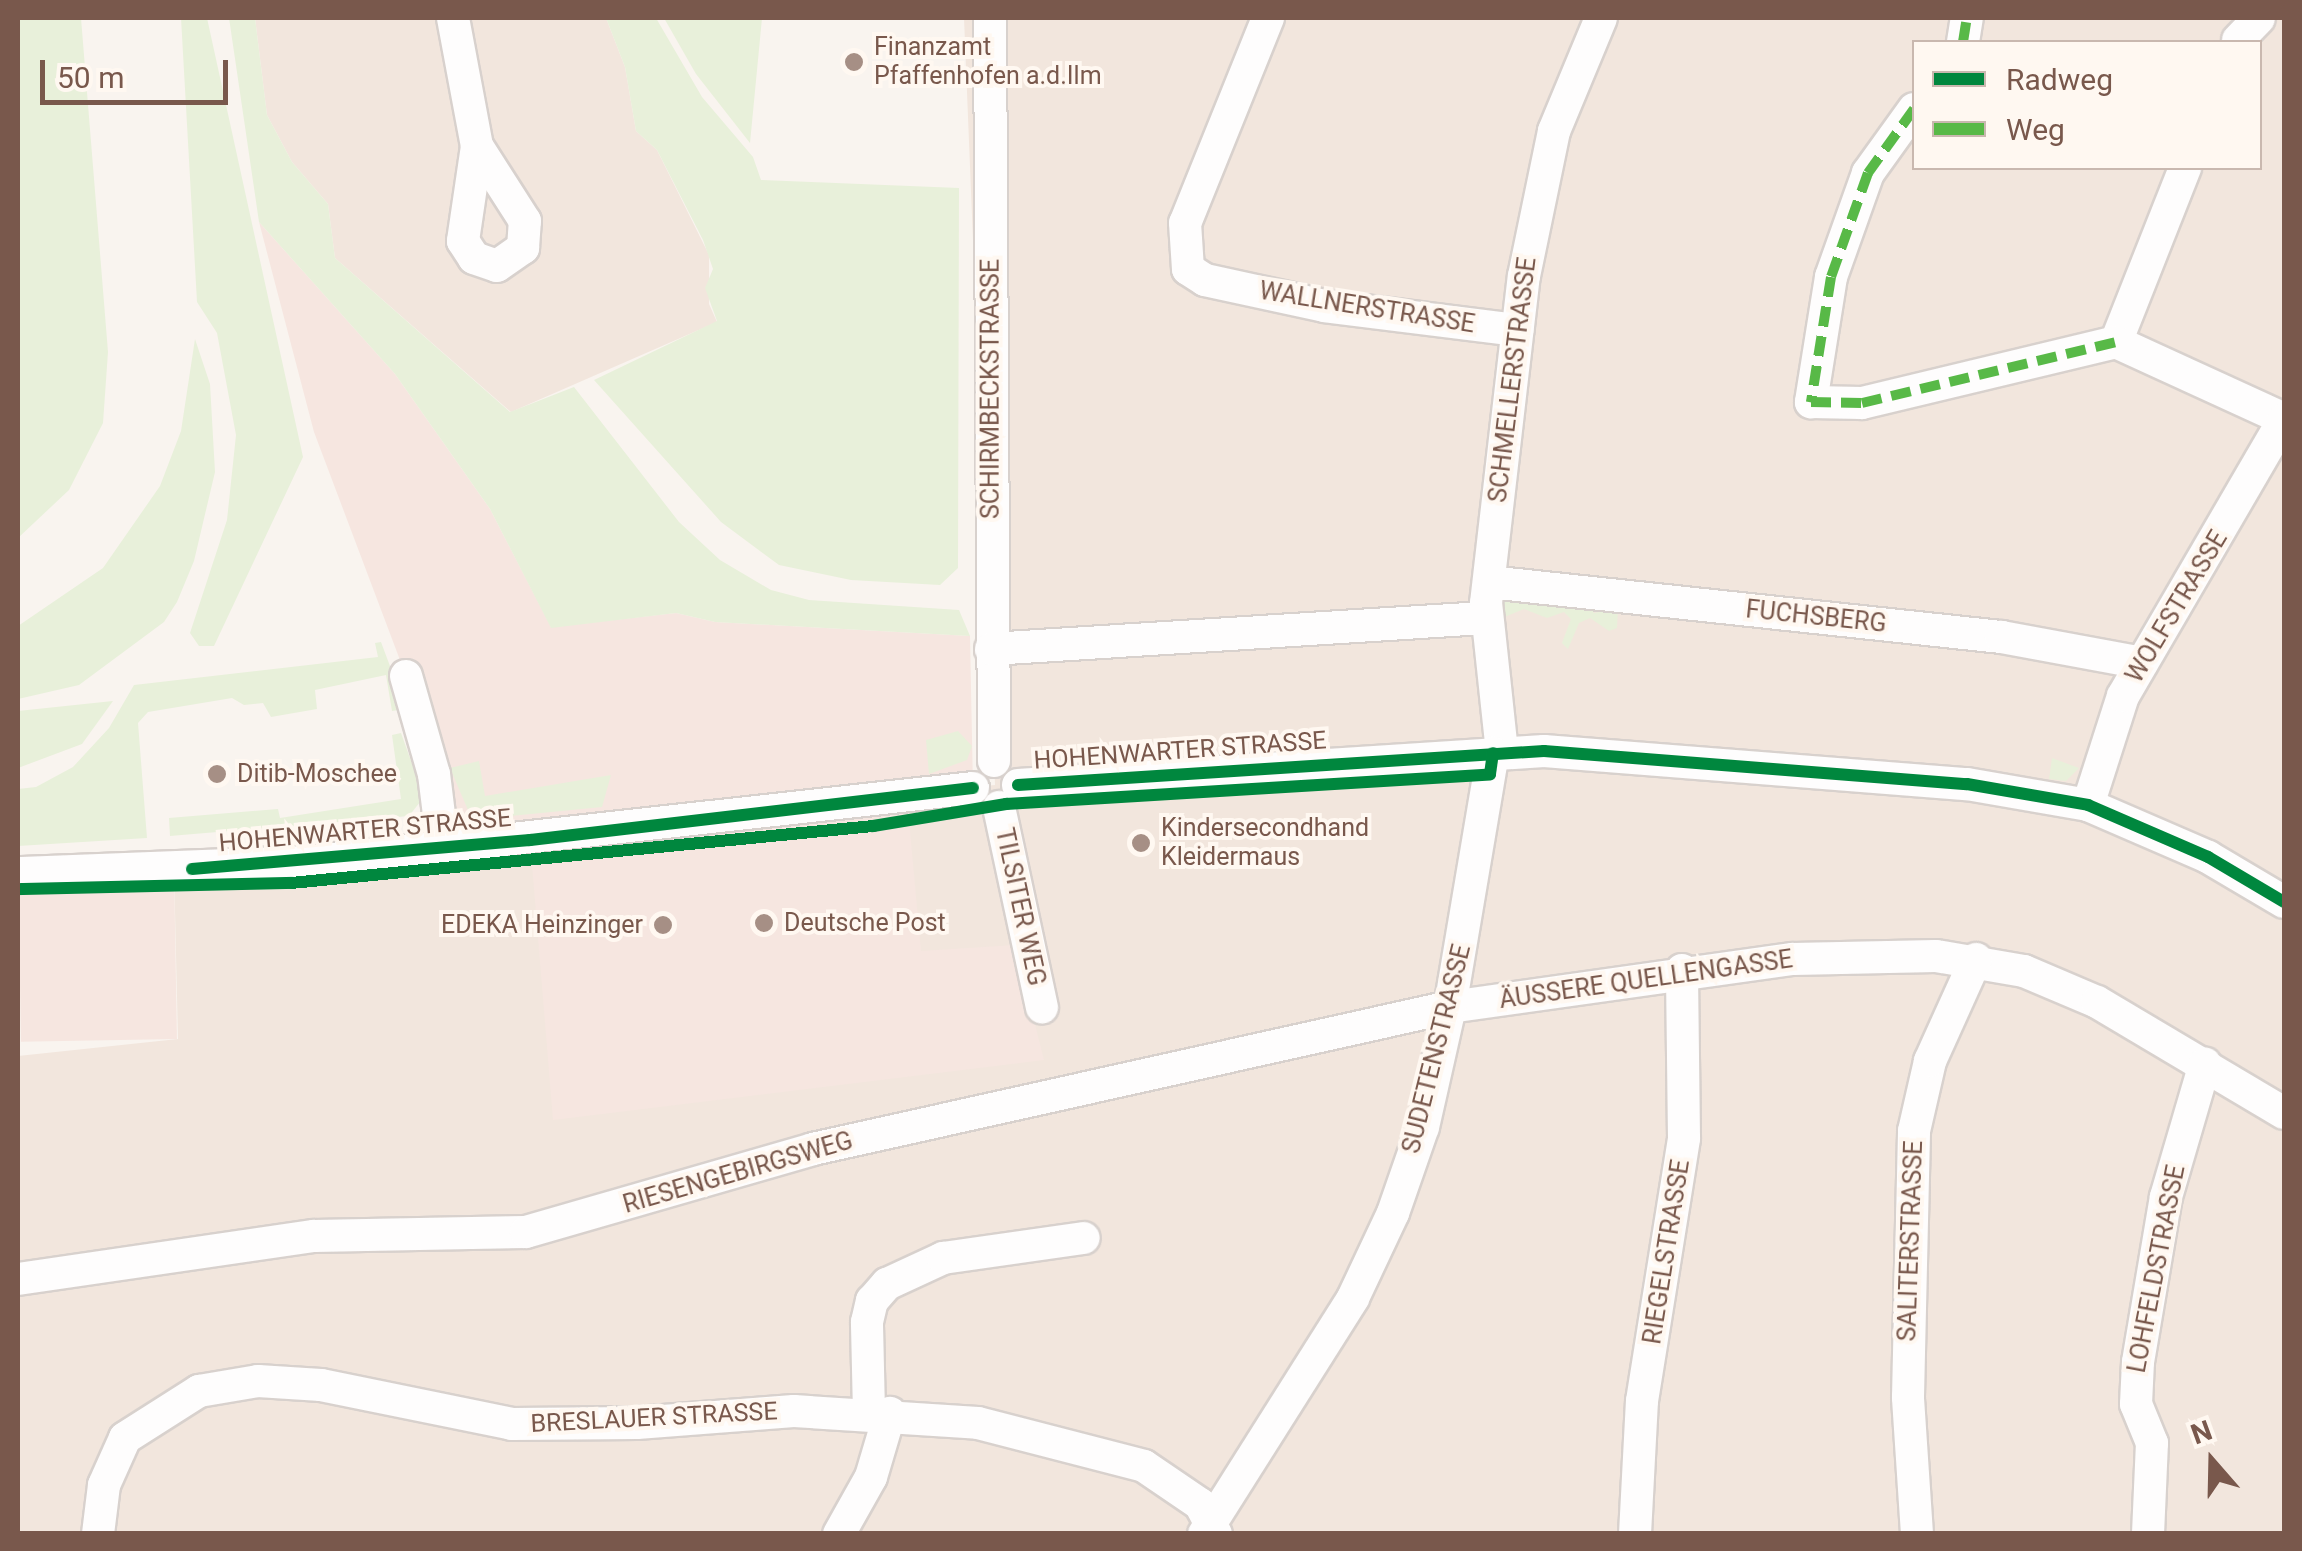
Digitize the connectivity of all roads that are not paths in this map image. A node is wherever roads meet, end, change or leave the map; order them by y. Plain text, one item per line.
1 (453, 18) edge
2 (990, 18) edge
3 (1268, 18) edge
4 (1602, 18) edge
5 (1912, 112) edge
6 (478, 146) dead end
7 (2184, 170) edge
8 (1518, 330) junction
9 (2116, 342) junction
10 (2283, 419) edge
11 (1489, 582) junction
12 (1485, 618) junction
13 (992, 649) junction
14 (2142, 664) junction
15 (406, 676) dead end
16 (1497, 753) junction
17 (996, 785) junction
18 (2088, 806) junction
19 (443, 847) junction
20 (18, 873) edge
21 (2284, 902) edge
22 (1976, 959) junction
23 (1682, 970) junction
24 (1042, 1007) dead end
25 (1450, 1007) junction
26 (2205, 1064) junction
27 (2284, 1113) edge
28 (1084, 1238) dead end
29 (18, 1278) edge
30 (879, 1413) junction
31 (1211, 1530) edge
32 (98, 1534) edge
33 (839, 1534) edge
34 (1635, 1534) edge
35 (1918, 1534) edge
36 (2148, 1534) edge

1 - 6 street
2 - 13 street, SCHIRMBECKSTRASSE
3 - 8 street, WALLNERSTRASSE
4 - 8 street, SCHMELLERSTRASSE
5 - 9 street
7 - 9 street
8 - 11 street, SCHMELLERSTRASSE
9 - 10 street
10 - 14 street, WOLFSTRASSE
11 - 12 street, SCHMELLERSTRASSE
11 - 14 street, FUCHSBERG
12 - 13 street
12 - 16 street, SCHMELLERSTRASSE
13 - 17 street, SCHIRMBECKSTRASSE
14 - 18 street, WOLFSTRASSE
15 - 19 street
16 - 17 street, HOHENWARTER STRASSE
16 - 18 street, HOHENWARTER STRASSE
16 - 25 street, SUDETENSTRASSE
17 - 19 street, HOHENWARTER STRASSE
17 - 24 street, TILSITER WEG
18 - 21 street, HOHENWARTER STRASSE
19 - 20 street, HOHENWARTER STRASSE
22 - 23 street, ÄUSSERE QUELLENGASSE
22 - 26 street, ÄUSSERE QUELLENGASSE
22 - 35 street, SALITERSTRASSE
23 - 25 street, ÄUSSERE QUELLENGASSE
23 - 34 street, RIEGELSTRASSE
25 - 29 street, RIESENGEBIRGSWEG
25 - 31 street, SUDETENSTRASSE
26 - 27 street, ÄUSSERE QUELLENGASSE
26 - 36 street, LOHFELDSTRASSE
28 - 30 street
30 - 31 street, BRESLAUER STRASSE
30 - 32 street, BRESLAUER STRASSE
30 - 33 street

